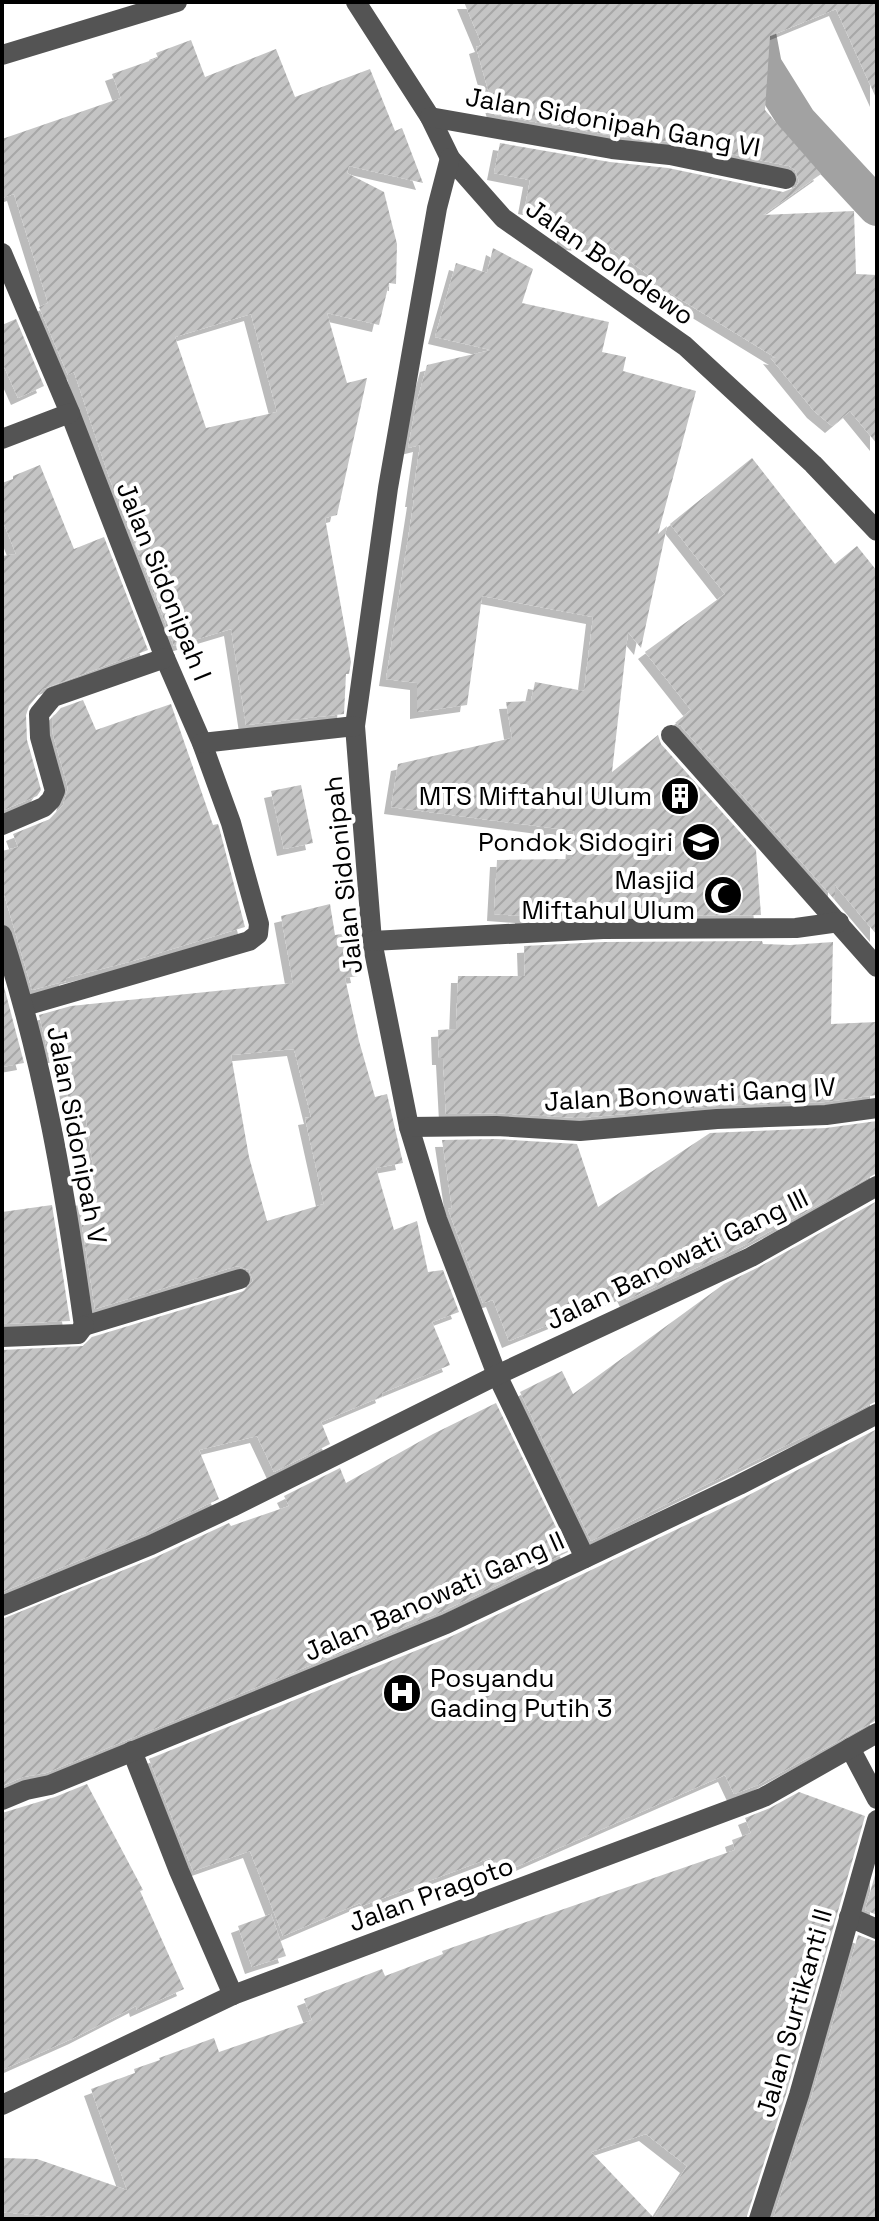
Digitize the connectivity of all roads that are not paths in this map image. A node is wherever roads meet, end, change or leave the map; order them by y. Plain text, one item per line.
1 (177, 2) edge
2 (356, 2) edge
3 (2, 55) edge
4 (430, 117) junction
5 (450, 158) junction
6 (786, 179) dead end
7 (2, 253) edge
8 (70, 413) junction
9 (2, 439) edge
10 (877, 531) edge
11 (165, 658) junction
12 (355, 726) junction
13 (671, 735) dead end
14 (202, 743) junction
15 (2, 825) edge
16 (839, 922) junction
17 (258, 934) joint
18 (2, 935) edge
19 (372, 941) junction
20 (877, 967) edge
21 (25, 1006) junction
22 (877, 1108) edge
23 (409, 1127) junction
24 (877, 1186) edge
25 (240, 1279) dead end
26 (84, 1326) junction
27 (2, 1337) edge
28 (497, 1375) junction
29 (877, 1414) edge
30 (585, 1558) junction
31 (2, 1606) edge
32 (877, 1733) edge
33 (850, 1748) junction
34 (132, 1751) junction
35 (877, 1799) edge
36 (2, 1800) edge
37 (877, 1820) edge
38 (849, 1917) junction
39 (877, 1929) edge
40 (233, 1995) junction
41 (2, 2105) edge
42 (759, 2219) edge

1 - 3 street
2 - 4 street, Jalan Bolodewo
4 - 5 street, Jalan Bolodewo
4 - 6 street, Jalan Sidonipah Gang VI
5 - 10 street, Jalan Bolodewo
5 - 12 street, Jalan Sidonipah
7 - 8 street, Jalan Sidonipah I
8 - 9 street
8 - 11 street, Jalan Sidonipah I
11 - 14 street, Jalan Sidonipah I
11 - 15 street
12 - 14 street
12 - 19 street, Jalan Sidonipah
13 - 16 street
14 - 17 street, Jalan Sidonipah I
16 - 19 street
16 - 20 street
17 - 21 street, Jalan Sidonipah V
18 - 21 street
19 - 23 street, Jalan Sidonipah
21 - 26 street, Jalan Sidonipah V
22 - 23 street, Jalan Bonowati Gang IV
23 - 28 street, Jalan Sidonipah
24 - 28 street, Jalan Banowati Gang III
25 - 26 street
26 - 27 street
28 - 30 street, Jalan Sidonipah
28 - 31 street, Jalan Banowati Gang III
29 - 30 street, Jalan Banowati Gang II
30 - 34 street, Jalan Banowati Gang II
32 - 33 street, Jalan Pragoto
33 - 35 street
33 - 40 street, Jalan Pragoto
34 - 36 street, Jalan Banowati Gang II
34 - 40 street
37 - 38 street, Jalan Surtikanti II
38 - 39 street
38 - 42 street, Jalan Surtikanti II
40 - 41 street, Jalan Pragoto

